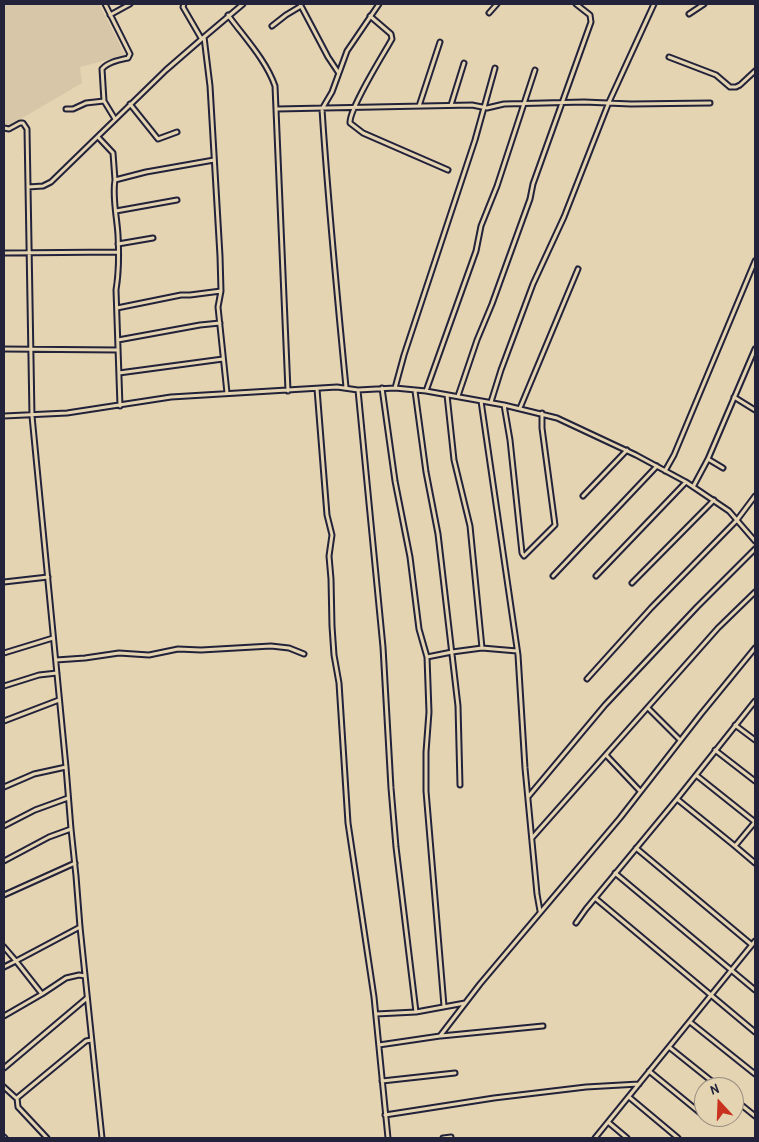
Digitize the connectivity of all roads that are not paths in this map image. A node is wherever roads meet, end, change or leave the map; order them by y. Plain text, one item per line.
1 (105, 4) edge
2 (130, 4) edge
3 (184, 4) edge
4 (243, 4) edge
5 (379, 4) edge
6 (497, 4) edge
7 (576, 4) edge
8 (654, 4) edge
9 (704, 4) edge
10 (301, 5) edge
11 (489, 13) dead end
12 (689, 14) dead end
13 (110, 15) junction
14 (228, 15) junction
15 (370, 16) junction
16 (272, 26) dead end
17 (203, 38) junction
18 (440, 42) dead end
19 (669, 57) dead end
20 (464, 62) dead end
21 (495, 68) dead end
22 (535, 70) dead end
23 (755, 71) edge
24 (339, 72) junction
25 (104, 102) junction
26 (609, 102) junction
27 (562, 103) junction
28 (710, 103) dead end
29 (130, 104) junction
30 (524, 104) junction
31 (451, 105) junction
32 (419, 106) junction
33 (354, 107) junction
34 (484, 107) junction
35 (66, 109) dead end
36 (277, 109) junction
37 (322, 109) junction
38 (115, 119) junction
39 (4, 128) edge
40 (177, 132) dead end
41 (98, 137) junction
42 (214, 160) junction
43 (448, 170) dead end
44 (114, 180) junction
45 (28, 188) junction
46 (177, 200) dead end
47 (116, 211) junction
48 (153, 238) dead end
49 (118, 244) junction
50 (29, 252) junction
51 (118, 252) junction
52 (4, 253) edge
53 (755, 261) edge
54 (578, 268) dead end
55 (221, 291) junction
56 (117, 308) junction
57 (220, 323) junction
58 (118, 340) junction
59 (4, 349) edge
60 (32, 349) junction
61 (118, 350) junction
62 (755, 350) edge
63 (223, 359) junction
64 (119, 373) junction
65 (346, 387) junction
66 (382, 388) junction
67 (395, 388) junction
68 (317, 389) junction
69 (358, 390) junction
70 (288, 391) junction
71 (415, 391) junction
72 (426, 391) junction
73 (226, 393) junction
74 (447, 395) junction
75 (458, 396) junction
76 (734, 396) junction
77 (481, 401) junction
78 (491, 402) junction
79 (504, 405) junction
80 (120, 406) junction
81 (520, 408) junction
82 (755, 410) edge
83 (542, 413) junction
84 (4, 416) edge
85 (32, 416) junction
86 (627, 450) junction
87 (708, 459) junction
88 (657, 466) junction
89 (723, 468) dead end
90 (664, 471) junction
91 (686, 482) junction
92 (693, 487) junction
93 (583, 496) dead end
94 (755, 496) edge
95 (714, 500) junction
96 (737, 520) junction
97 (755, 541) edge
98 (755, 549) edge
99 (553, 576) dead end
100 (596, 576) dead end
101 (48, 577) junction
102 (4, 582) edge
103 (632, 583) dead end
104 (755, 592) edge
105 (54, 638) junction
106 (482, 648) junction
107 (755, 648) edge
108 (517, 651) junction
109 (452, 652) junction
110 (4, 653) edge
111 (304, 654) dead end
112 (427, 657) junction
113 (56, 660) junction
114 (688, 664) dead end
115 (57, 673) junction
116 (587, 678) dead end
117 (4, 686) edge
118 (60, 700) junction
119 (755, 701) edge
120 (648, 708) junction
121 (4, 721) edge
122 (735, 724) junction
123 (680, 740) junction
124 (755, 740) edge
125 (715, 750) junction
126 (606, 754) junction
127 (66, 767) junction
128 (696, 775) junction
129 (755, 781) edge
130 (460, 785) dead end
131 (4, 787) edge
132 (640, 791) junction
133 (68, 798) junction
134 (528, 798) junction
135 (677, 799) junction
136 (755, 822) edge
137 (4, 826) edge
138 (70, 829) junction
139 (532, 838) junction
140 (735, 846) junction
141 (636, 848) junction
142 (4, 861) edge
143 (75, 863) junction
144 (755, 863) edge
145 (615, 873) junction
146 (4, 895) edge
147 (595, 898) junction
148 (540, 912) junction
149 (576, 923) dead end
150 (80, 928) junction
151 (755, 941) edge
152 (752, 945) junction
153 (4, 947) edge
154 (16, 961) junction
155 (4, 967) edge
156 (732, 970) junction
157 (85, 976) junction
158 (755, 990) edge
159 (42, 994) junction
160 (711, 996) junction
161 (88, 998) junction
162 (465, 1003) junction
163 (444, 1006) junction
164 (416, 1012) junction
165 (376, 1014) junction
166 (4, 1016) edge
167 (690, 1022) junction
168 (544, 1026) dead end
169 (755, 1032) edge
170 (440, 1036) junction
171 (91, 1040) junction
172 (380, 1045) junction
173 (669, 1047) junction
174 (4, 1068) edge
175 (649, 1072) junction
176 (455, 1073) dead end
177 (755, 1074) edge
178 (706, 1077) edge
179 (382, 1082) junction
180 (639, 1084) junction
181 (4, 1087) edge
182 (628, 1097) junction
183 (17, 1098) junction
184 (744, 1107) edge
185 (694, 1108) edge
186 (385, 1115) junction
187 (755, 1116) edge
188 (608, 1122) junction
189 (451, 1137) edge
190 (47, 1138) edge
191 (102, 1138) edge
192 (388, 1138) edge
193 (443, 1138) edge
194 (595, 1138) edge
195 (627, 1138) edge
196 (678, 1138) edge

1 - 13 street
2 - 13 street
3 - 17 street
4 - 14 street
5 - 15 street
6 - 11 street
7 - 27 street
8 - 26 street
9 - 12 street
10 - 16 street
10 - 24 street
13 - 25 street
14 - 17 street
14 - 36 street
15 - 24 street
15 - 33 street
17 - 29 street
17 - 42 street
18 - 32 street
19 - 23 street
20 - 31 street
21 - 34 street
22 - 30 street
24 - 37 street
25 - 35 street
25 - 38 street
26 - 27 street
26 - 28 street
26 - 78 street
27 - 30 street
27 - 75 street
29 - 38 street
29 - 40 street
30 - 34 street
30 - 72 street
31 - 32 street
31 - 34 street
32 - 33 street
33 - 37 street
33 - 43 street
34 - 67 street
36 - 37 street
36 - 70 street
37 - 65 street
38 - 41 street
39 - 45 street
41 - 44 street
41 - 45 street
42 - 44 street
42 - 55 street
44 - 47 street
45 - 50 street
46 - 47 street
47 - 49 street
48 - 49 street
49 - 51 street
50 - 51 street
50 - 52 street
50 - 60 street
51 - 56 street
53 - 90 street
54 - 81 street
55 - 56 street
55 - 57 street
56 - 58 street
57 - 58 street
57 - 63 street
58 - 61 street
59 - 60 street
60 - 61 street
60 - 85 street
61 - 64 street
62 - 76 street
63 - 64 street
63 - 73 street
64 - 80 street
65 - 68 street
65 - 69 street
66 - 67 street
66 - 69 street
66 - 112 street
67 - 71 street
68 - 70 street
68 - 165 street
69 - 164 street
70 - 73 street
71 - 72 street
71 - 109 street
72 - 74 street
73 - 80 street
74 - 75 street
74 - 106 street
75 - 77 street
76 - 82 street
76 - 87 street
77 - 78 street
77 - 108 street
78 - 79 street
79 - 81 street
79 - 83 street
80 - 85 street
81 - 83 street
83 - 86 street
84 - 85 street
85 - 101 street
86 - 88 street
86 - 93 street
87 - 89 street
87 - 92 street
88 - 90 street
88 - 99 street
90 - 91 street
91 - 92 street
91 - 100 street
92 - 95 street
94 - 96 street
95 - 96 street
95 - 103 street
96 - 97 street
96 - 116 street
98 - 134 street
101 - 102 street
101 - 105 street
104 - 126 street
105 - 110 street
105 - 113 street
106 - 108 street
106 - 109 street
107 - 123 street
108 - 134 street
109 - 112 street
109 - 130 street
111 - 113 street
112 - 163 street
113 - 115 street
114 - 120 street
115 - 117 street
115 - 118 street
118 - 121 street
118 - 127 street
119 - 122 street
120 - 123 street
120 - 126 street
122 - 124 street
122 - 125 street
123 - 132 street
125 - 128 street
125 - 129 street
126 - 132 street
126 - 139 street
127 - 131 street
127 - 133 street
128 - 135 street
128 - 136 street
132 - 148 street
133 - 137 street
133 - 138 street
134 - 139 street
135 - 140 street
135 - 141 street
136 - 140 street
138 - 142 street
138 - 143 street
139 - 148 street
140 - 144 street
141 - 145 street
141 - 152 street
143 - 146 street
143 - 150 street
145 - 147 street
145 - 156 street
147 - 149 street
147 - 160 street
148 - 162 street
150 - 154 street
150 - 157 street
151 - 152 street
152 - 156 street
153 - 154 street
154 - 155 street
154 - 159 street
156 - 158 street
156 - 160 street
157 - 159 street
157 - 161 street
159 - 166 street
160 - 167 street
160 - 169 street
161 - 171 street
161 - 174 street
162 - 163 street
162 - 170 street
163 - 164 street
164 - 165 street
165 - 172 street
167 - 173 street
167 - 177 street
168 - 170 street
170 - 172 street
171 - 183 street
171 - 191 street
172 - 179 street
173 - 175 street
173 - 178 street
175 - 180 street
175 - 185 street
176 - 179 street
179 - 186 street
180 - 182 street
180 - 186 street
181 - 183 street
182 - 188 street
182 - 196 street
183 - 190 street
184 - 187 street
186 - 192 street
188 - 194 street
188 - 195 street
189 - 193 street

